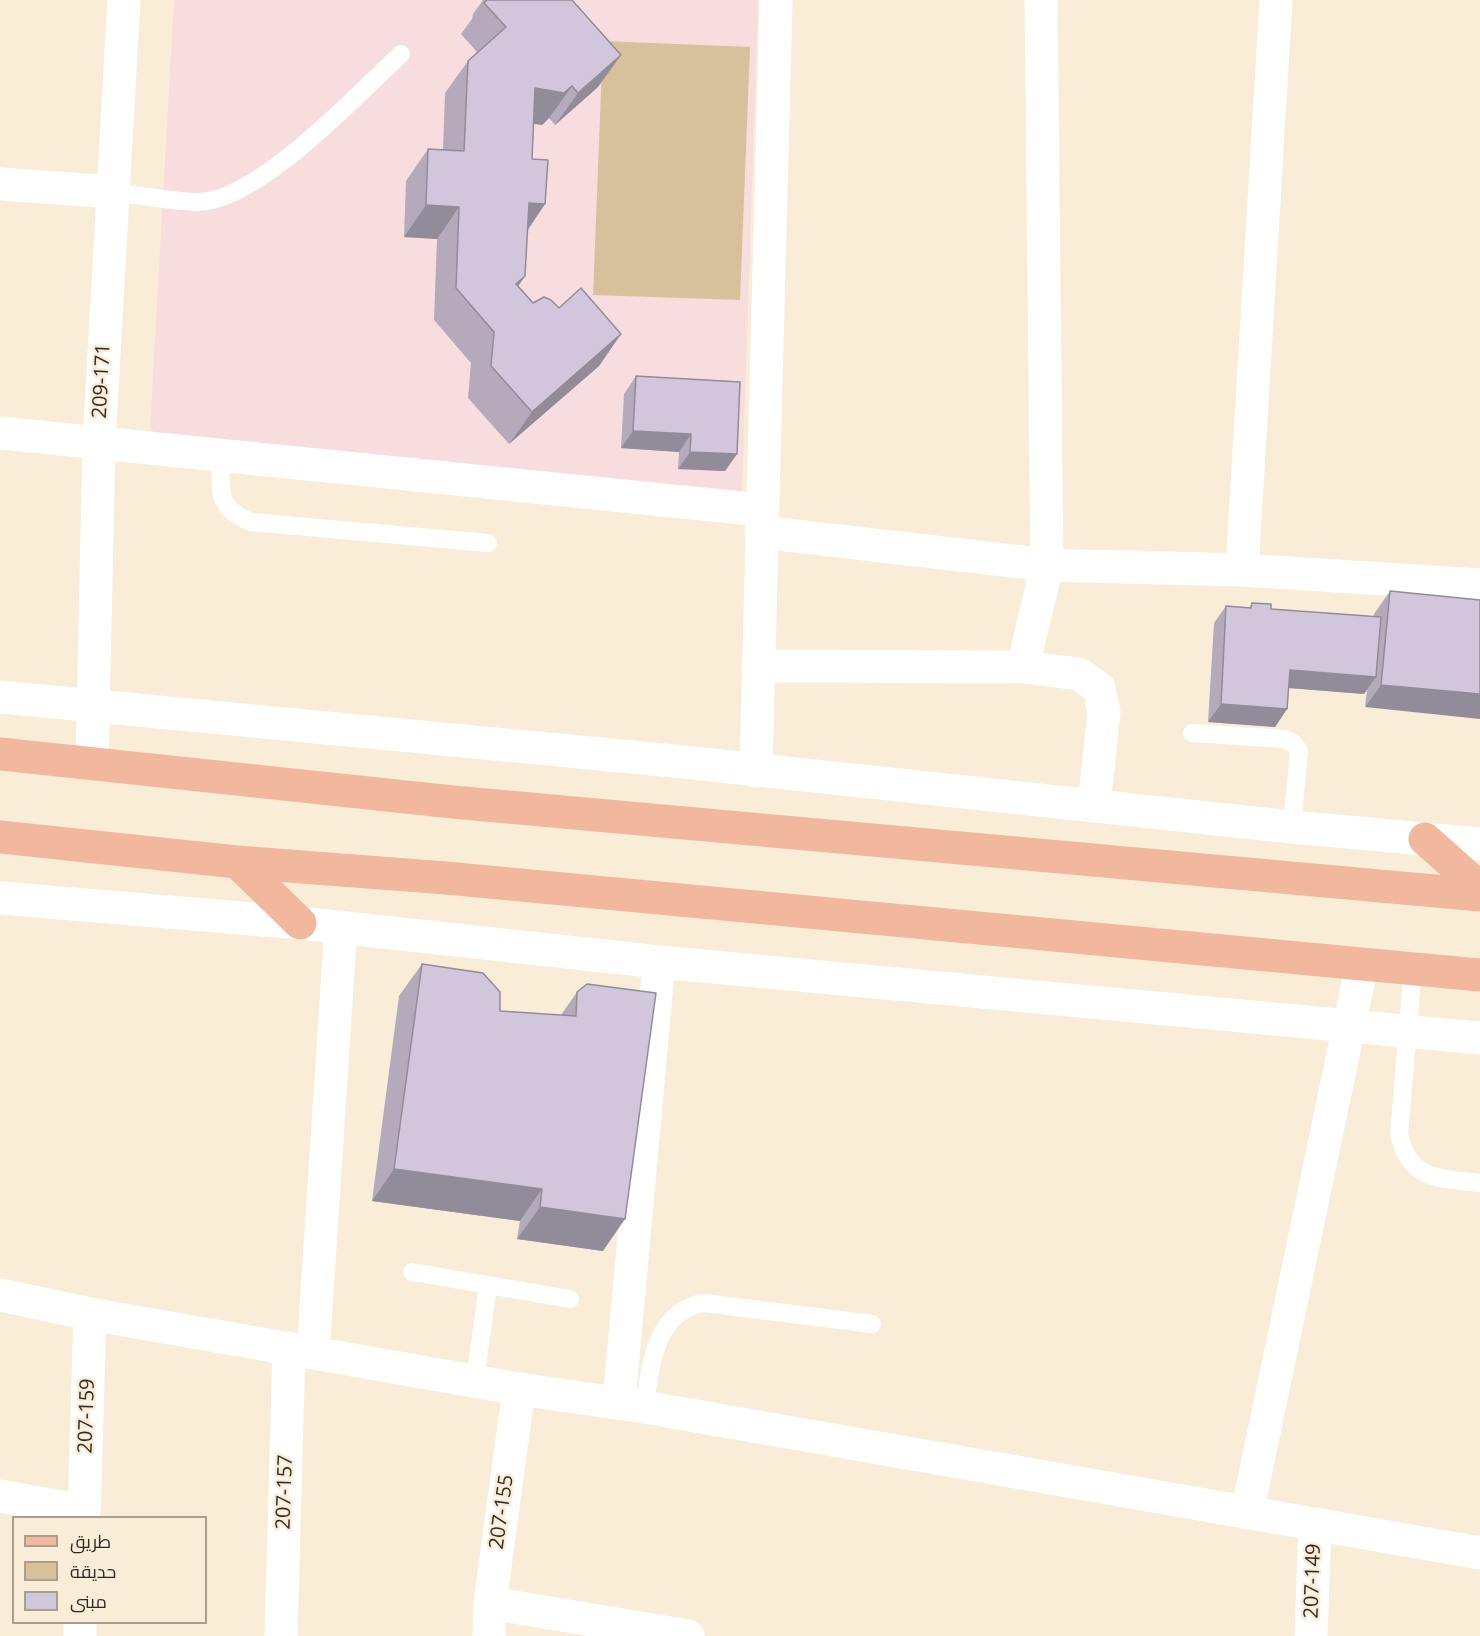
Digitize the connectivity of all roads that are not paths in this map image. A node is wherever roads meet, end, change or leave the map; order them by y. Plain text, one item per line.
1 (124, 0) edge
2 (776, 0) edge
3 (1041, 0) edge
4 (1276, 0) edge
5 (401, 54) dead end
6 (0, 184) edge
7 (112, 192) junction
8 (0, 433) edge
9 (99, 442) junction
10 (220, 454) junction
11 (761, 521) junction
12 (488, 543) dead end
13 (1047, 566) junction
14 (1242, 570) junction
15 (1480, 585) edge
16 (758, 666) junction
17 (1023, 667) junction
18 (0, 697) edge
19 (93, 705) junction
20 (1192, 733) dead end
21 (0, 754) edge
22 (92, 763) junction
23 (756, 771) junction
24 (1094, 805) junction
25 (1292, 827) junction
26 (0, 837) edge
27 (1425, 839) junction
28 (1480, 844) edge
29 (237, 862) junction
30 (1480, 888) edge
31 (1480, 895) edge
32 (0, 898) edge
33 (300, 923) junction
34 (341, 927) junction
35 (659, 962) junction
36 (1362, 964) junction
37 (1413, 968) junction
38 (1480, 975) edge
39 (1348, 1027) junction
40 (1407, 1032) junction
41 (1480, 1038) edge
42 (1480, 1183) edge
43 (412, 1272) dead end
44 (488, 1285) junction
45 (0, 1295) edge
46 (570, 1299) dead end
47 (90, 1314) junction
48 (872, 1324) dead end
49 (301, 1351) junction
50 (475, 1381) junction
51 (519, 1389) junction
52 (631, 1405) junction
53 (0, 1496) edge
54 (1247, 1513) junction
55 (84, 1514) edge
56 (1315, 1525) junction
57 (1480, 1553) edge
58 (490, 1603) junction
59 (281, 1636) edge
60 (489, 1636) edge
61 (688, 1636) edge
62 (1311, 1636) edge

1 - 7 street, 209-171
2 - 11 street
3 - 13 street
4 - 14 street
5 - 7 lane
6 - 7 street
7 - 9 street, 209-171
8 - 9 street
9 - 10 street
9 - 19 street, 209-171
10 - 11 street
10 - 12 lane
11 - 13 street
11 - 16 street
13 - 14 street
13 - 17 street
14 - 15 street
16 - 17 street
16 - 23 street
17 - 24 street
18 - 19 street
19 - 22 street, 209-171
19 - 23 street
20 - 25 lane
21 - 22 main road
22 - 31 main road
23 - 24 street
24 - 25 street
25 - 27 street
26 - 29 main road
27 - 28 street
27 - 30 main road
29 - 33 main road
29 - 36 main road
32 - 33 street
33 - 34 street
34 - 35 street
34 - 49 street, 207-157
35 - 39 street
35 - 52 street
36 - 37 main road
36 - 39 street
37 - 38 main road
37 - 40 lane
39 - 40 street
39 - 54 street
40 - 41 street
40 - 42 lane
43 - 44 lane
44 - 46 lane
44 - 50 lane
45 - 47 street
47 - 49 street
47 - 55 street, 207-159
48 - 52 lane
49 - 50 street
49 - 59 street, 207-157
50 - 51 street
51 - 52 street
51 - 58 street, 207-155
52 - 54 street
53 - 55 street
54 - 56 street
56 - 57 street
56 - 62 street, 207-149
58 - 60 street, 207-155
58 - 61 street

